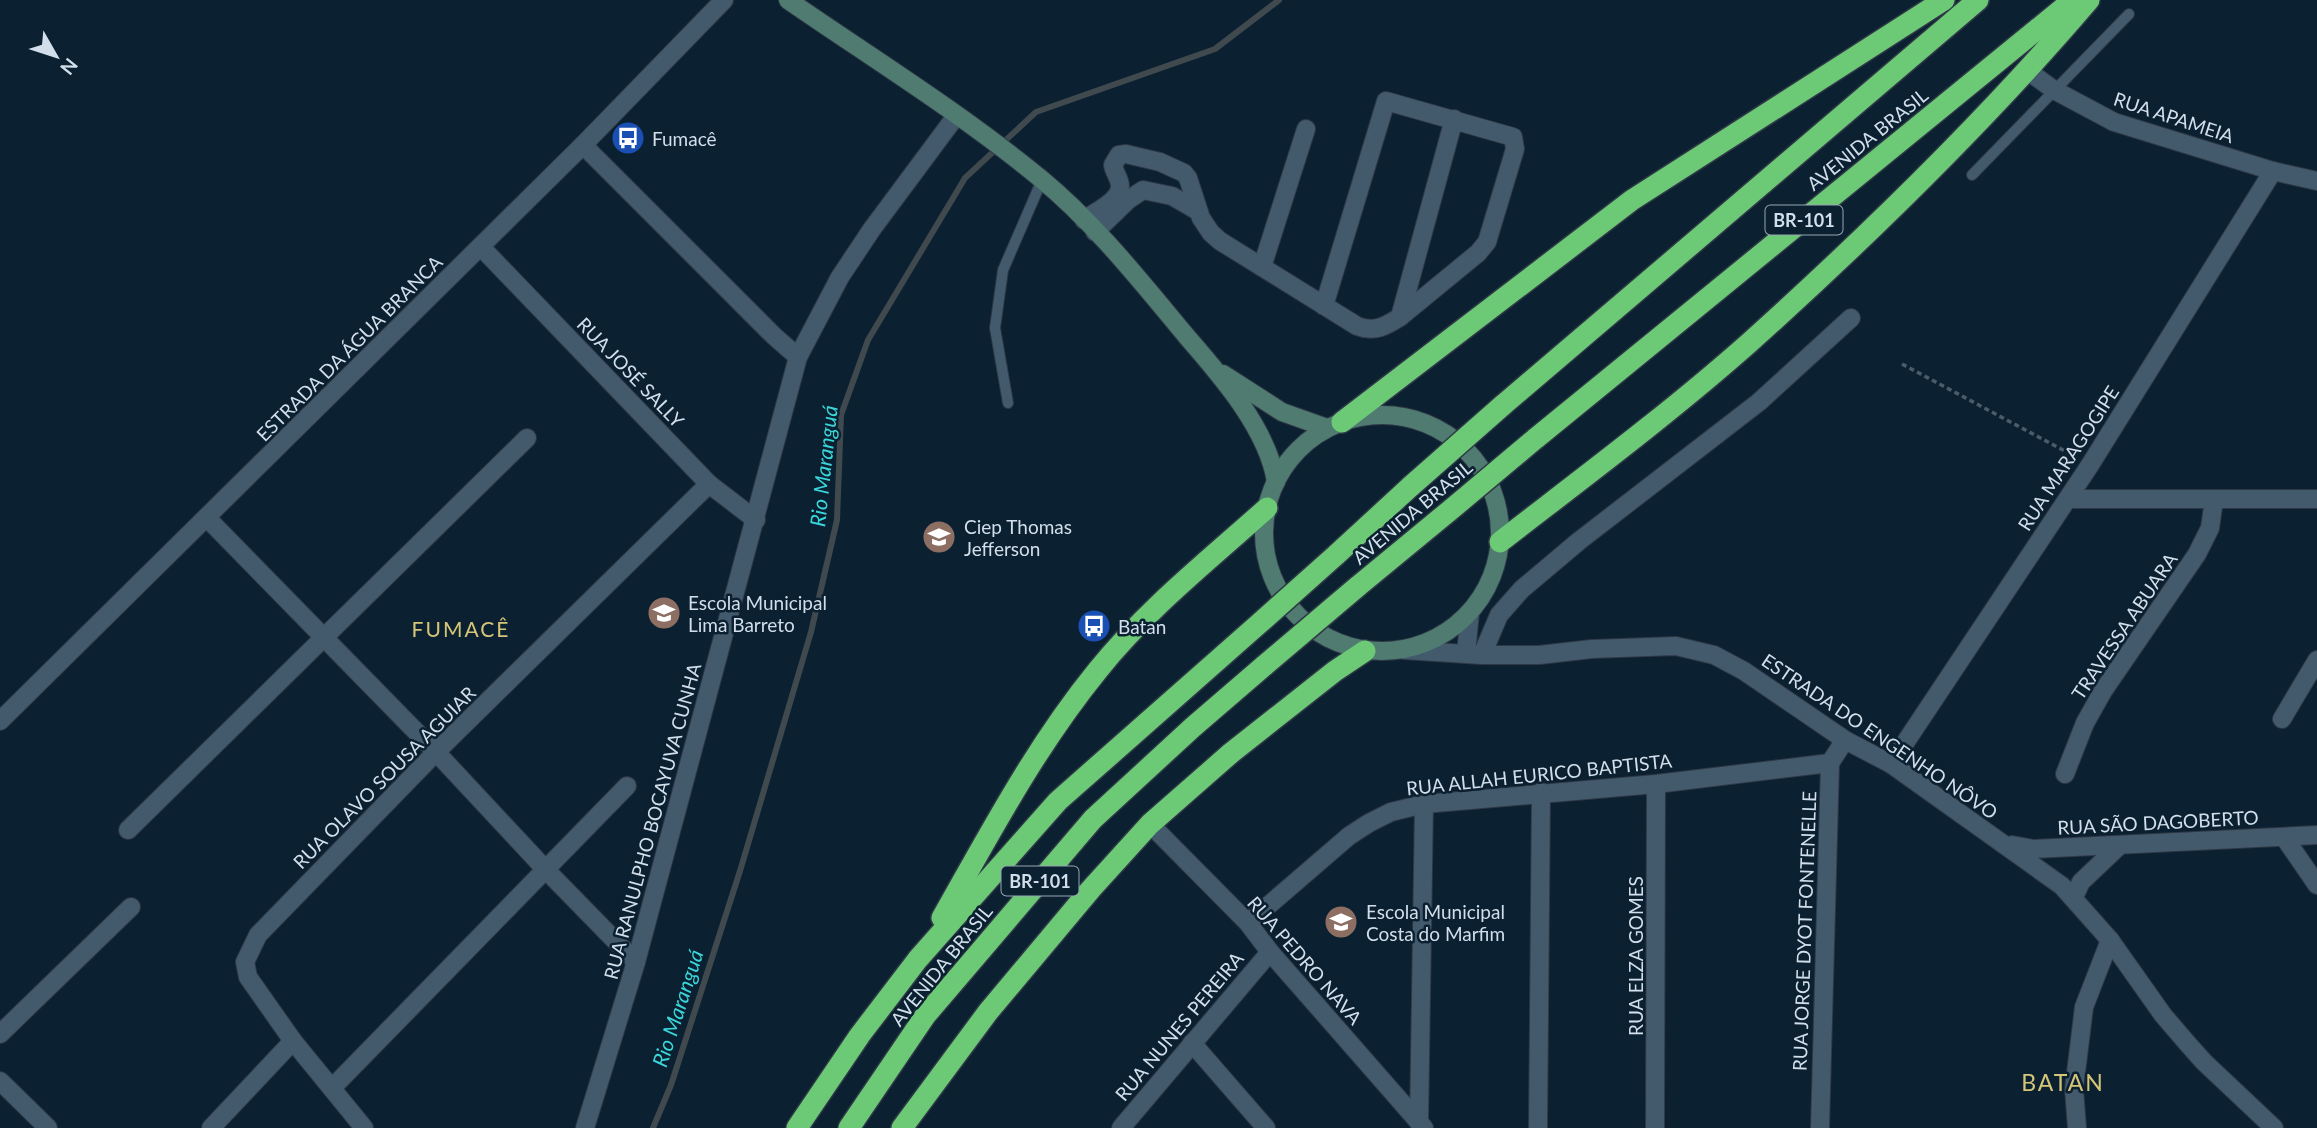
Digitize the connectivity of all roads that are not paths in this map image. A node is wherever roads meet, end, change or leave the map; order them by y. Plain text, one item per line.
1 (724, 0) edge
2 (788, 0) edge
3 (1944, 0) edge
4 (1978, 0) edge
5 (2073, 0) edge
6 (2090, 0) edge
7 (2129, 14) dead end
8 (2028, 71) junction
9 (2054, 90) junction
10 (956, 116) junction
11 (1454, 119) junction
12 (1306, 129) dead end
13 (583, 145) junction
14 (2273, 171) junction
15 (1972, 175) dead end
16 (1042, 180) junction
17 (2317, 181) edge
18 (1198, 211) junction
19 (1089, 226) junction
20 (481, 247) junction
21 (1262, 267) junction
22 (1324, 306) junction
23 (1400, 317) junction
24 (1851, 318) dead end
25 (798, 357) junction
26 (1212, 366) junction
27 (1008, 403) dead end
28 (1335, 425) junction
29 (527, 438) dead end
30 (1276, 482) junction
31 (709, 484) junction
32 (2068, 499) junction
33 (2317, 499) edge
34 (2214, 500) junction
35 (1266, 508) junction
36 (207, 518) junction
37 (755, 520) junction
38 (1500, 542) junction
39 (1470, 612) junction
40 (325, 637) junction
41 (1404, 650) junction
42 (1365, 651) junction
43 (1474, 655) junction
44 (2317, 660) edge
45 (2282, 719) dead end
46 (0, 721) edge
47 (1845, 740) junction
48 (436, 752) junction
49 (1830, 763) junction
50 (1891, 764) junction
51 (2065, 774) dead end
52 (1656, 784) junction
53 (627, 786) dead end
54 (1541, 792) junction
55 (1424, 804) junction
56 (1150, 824) junction
57 (128, 830) dead end
58 (2317, 835) edge
59 (2284, 836) junction
60 (2002, 843) junction
61 (2120, 845) junction
62 (547, 871) junction
63 (2317, 885) edge
64 (2074, 897) junction
65 (131, 907) dead end
66 (1248, 923) junction
67 (2110, 940) junction
68 (1270, 952) junction
69 (918, 959) junction
70 (636, 962) junction
71 (0, 1034) edge
72 (293, 1041) junction
73 (1192, 1043) junction
74 (0, 1081) edge
75 (332, 1088) junction
76 (1421, 1126) edge
77 (48, 1128) edge
78 (211, 1128) edge
79 (364, 1128) edge
80 (585, 1128) edge
81 (797, 1128) edge
82 (849, 1128) edge
83 (902, 1128) edge
84 (1121, 1128) edge
85 (1266, 1128) edge
86 (1538, 1128) edge
87 (1655, 1128) edge
88 (1820, 1128) edge
89 (2077, 1128) edge
90 (2274, 1128) edge

1 - 13 street, ESTRADA DA ÁGUA BRANCA
2 - 10 main road
3 - 28 highway
4 - 69 highway, AVENIDA BRASIL / BR-101, bridge
5 - 82 highway, AVENIDA BRASIL / BR-101, bridge
6 - 8 highway
7 - 9 lane
8 - 9 street, RUA APAMEIA
8 - 38 highway
9 - 14 street, RUA APAMEIA
9 - 15 lane
10 - 16 main road
10 - 25 street, RUA RANULPHO BOCAYUVA CUNHA
11 - 22 street
11 - 23 street
11 - 23 street
12 - 21 street
13 - 20 street, ESTRADA DA ÁGUA BRANCA
13 - 25 street
14 - 17 street, RUA APAMEIA
14 - 32 street, RUA MARAGOGIPE
16 - 19 main road
16 - 27 lane
18 - 19 street
18 - 19 street
18 - 21 street
19 - 26 main road
20 - 31 street, RUA JOSÉ SALLY
20 - 36 street, ESTRADA DA ÁGUA BRANCA
21 - 22 street
22 - 23 street
24 - 43 street
25 - 37 street, RUA RANULPHO BOCAYUVA CUNHA
26 - 28 main road
26 - 30 main road
28 - 30 main road
28 - 38 main road
29 - 40 street
30 - 35 main road
31 - 37 street, RUA JOSÉ SALLY
31 - 48 street, RUA OLAVO SOUSA AGUIAR
32 - 34 street
32 - 50 street, RUA MARAGOGIPE
33 - 34 street
34 - 51 street, TRAVESSA ABUARA
35 - 42 main road
35 - 69 highway
36 - 40 street
36 - 46 street, ESTRADA DA ÁGUA BRANCA
37 - 70 street, RUA RANULPHO BOCAYUVA CUNHA
38 - 39 main road
39 - 41 main road
39 - 43 street
40 - 48 street
40 - 57 street
41 - 42 main road
41 - 43 street, ESTRADA DO ENGENHO NÔVO
42 - 56 highway
43 - 47 street, ESTRADA DO ENGENHO NÔVO
44 - 45 street
47 - 49 street
47 - 50 street, ESTRADA DO ENGENHO NÔVO
48 - 62 street
48 - 72 street, RUA OLAVO SOUSA AGUIAR
49 - 52 street, RUA ALLAH EURICO BAPTISTA
49 - 88 street, RUA JORGE DYOT FONTENELLE
50 - 60 street, ESTRADA DO ENGENHO NÔVO
52 - 54 street, RUA ALLAH EURICO BAPTISTA
52 - 87 street, RUA ELZA GOMES
53 - 62 street
54 - 55 street, RUA ALLAH EURICO BAPTISTA
54 - 86 street
55 - 66 street, RUA ALLAH EURICO BAPTISTA
55 - 76 street
56 - 66 street, RUA PEDRO NAVA
56 - 83 highway
58 - 59 street, RUA SÃO DAGOBERTO
59 - 61 street, RUA SÃO DAGOBERTO
59 - 63 street
60 - 61 street, RUA SÃO DAGOBERTO
60 - 64 street, ESTRADA DO ENGENHO NÔVO
61 - 64 street
62 - 70 street
62 - 75 street
64 - 67 street, ESTRADA DO ENGENHO NÔVO
65 - 71 street
66 - 68 street, RUA PEDRO NAVA
67 - 89 street
67 - 90 street, ESTRADA DO ENGENHO NÔVO
68 - 73 street, RUA NUNES PEREIRA
68 - 76 street, RUA PEDRO NAVA
69 - 81 highway, AVENIDA BRASIL / BR-101
70 - 80 street, RUA RANULPHO BOCAYUVA CUNHA
72 - 75 street, RUA OLAVO SOUSA AGUIAR
72 - 78 street
73 - 84 street, RUA NUNES PEREIRA
73 - 85 street
74 - 77 street
75 - 79 street, RUA OLAVO SOUSA AGUIAR

